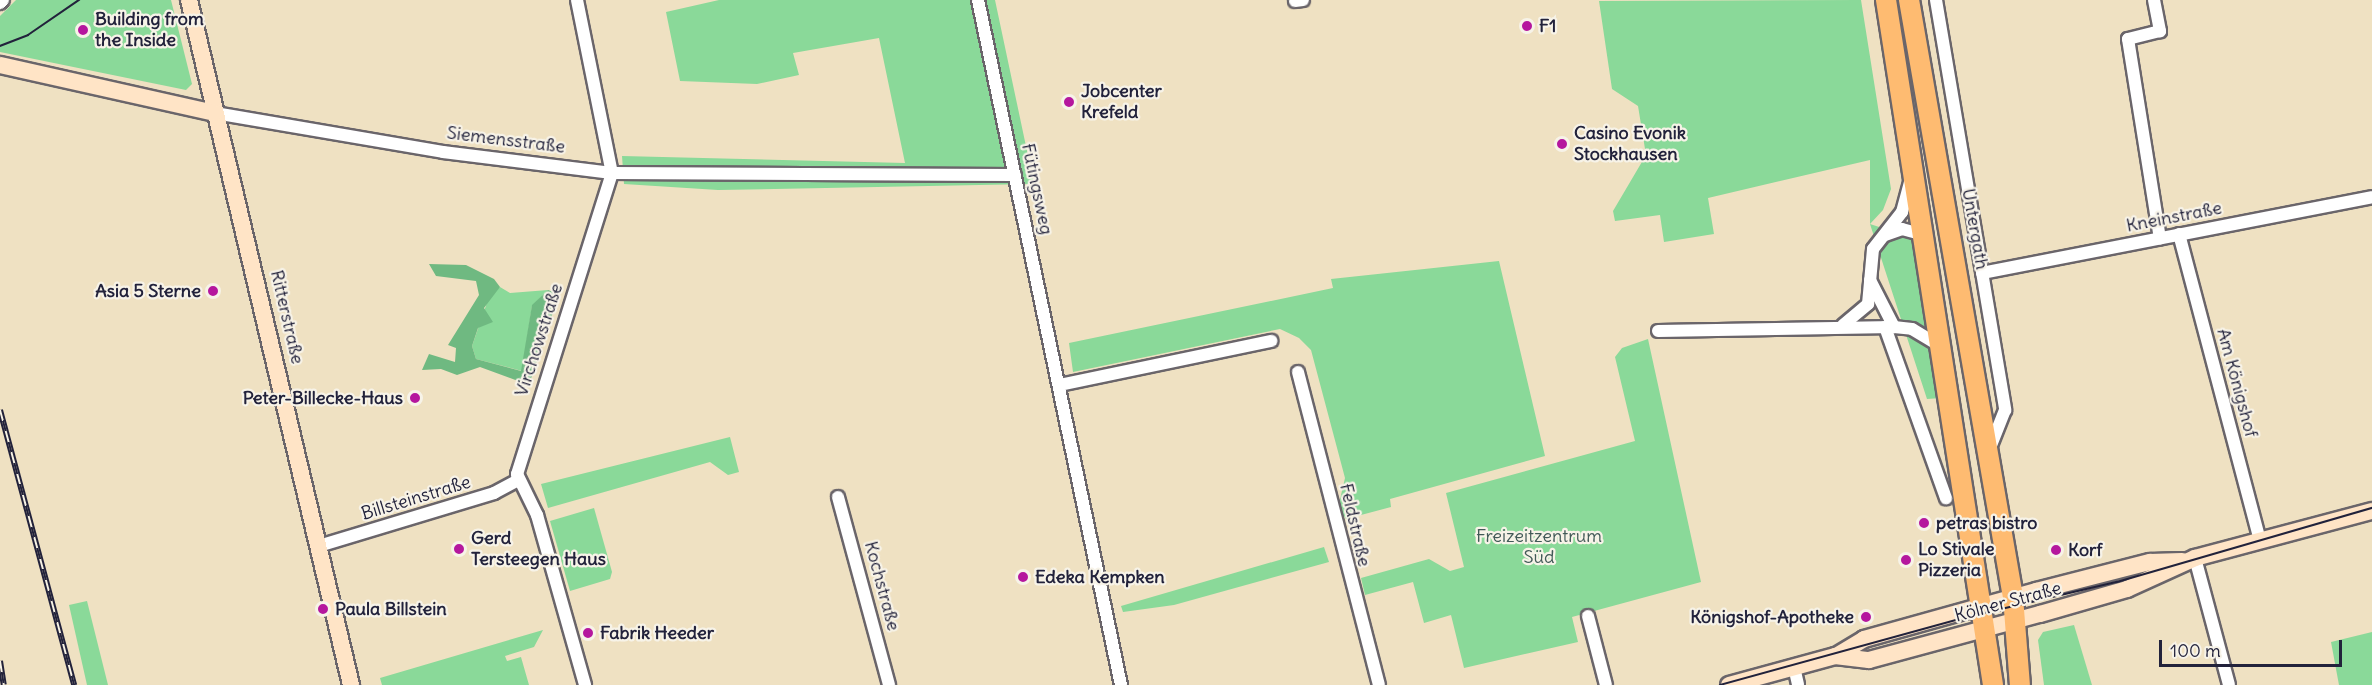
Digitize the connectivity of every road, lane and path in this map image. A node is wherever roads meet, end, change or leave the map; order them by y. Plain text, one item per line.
1 (189, 0) edge
2 (577, 0) edge
3 (978, 0) edge
4 (1886, 0) edge
5 (1909, 0) edge
6 (1936, 0) edge
7 (2154, 0) edge
8 (0, 65) edge
9 (215, 113) junction
10 (1912, 161) junction
11 (612, 173) junction
12 (1015, 176) junction
13 (2372, 197) edge
14 (2179, 234) junction
15 (1925, 235) junction
16 (1884, 236) junction
17 (2160, 238) junction
18 (1982, 273) junction
19 (1870, 280) junction
20 (1957, 282) junction
21 (1843, 325) junction
22 (1890, 327) junction
23 (1659, 331) dead end
24 (1271, 340) dead end
25 (1943, 348) junction
26 (1298, 372) dead end
27 (1060, 385) junction
28 (1988, 454) junction
29 (518, 480) junction
30 (838, 496) dead end
31 (1946, 498) dead end
32 (2372, 510) edge
33 (2260, 540) junction
34 (322, 545) junction
35 (2190, 560) junction
36 (2013, 597) junction
37 (1984, 606) junction
38 (1588, 616) dead end
39 (2016, 621) junction
40 (1987, 628) junction
41 (345, 644) junction
42 (1835, 656) junction
43 (1794, 667) junction
44 (351, 685) edge
45 (360, 685) edge
46 (585, 685) edge
47 (889, 685) edge
48 (1121, 685) edge
49 (1379, 685) edge
50 (1606, 685) edge
51 (1729, 685) edge
52 (1798, 685) edge
53 (1993, 685) edge
54 (2020, 685) edge
55 (2229, 685) edge

1 - 9 main road, Ritterstraße
2 - 11 street, Virchowstraße
3 - 12 street, Fütingsweg
4 - 10 main road
5 - 20 main road, Untergath
6 - 18 street, Untergath
7 - 17 street
8 - 9 main road, Siemensstraße
9 - 11 street, Siemensstraße
9 - 34 main road, Ritterstraße
10 - 15 main road
10 - 16 street
11 - 12 street, Siemensstraße
11 - 29 street, Virchowstraße
12 - 27 street, Fütingsweg
13 - 14 street, Kneinstraße
14 - 17 street, Kneinstraße
14 - 33 street, Am Königshof
15 - 16 street
15 - 20 main road
15 - 25 main road
16 - 19 street
17 - 18 street, Kneinstraße
18 - 28 street, Untergath
19 - 21 street
19 - 22 street
20 - 28 main road, Untergath
21 - 22 street
21 - 23 street
22 - 25 street
22 - 31 street
24 - 27 street
25 - 37 main road
26 - 49 street, Feldstraße
27 - 48 street, Fütingsweg
28 - 36 main road, Untergath
29 - 34 street, Billsteinstraße
29 - 46 street
30 - 47 street, Kochstraße
32 - 33 main road, Kölner Straße
33 - 35 main road, Kölner Straße
34 - 41 main road, Ritterstraße
35 - 36 main road, Kölner Straße
35 - 39 main road, Kölner Straße
35 - 55 street
36 - 37 main road, Kölner Straße
36 - 39 main road, Untergath
37 - 40 main road
37 - 42 main road, Kölner Straße
38 - 50 street
39 - 40 main road, Kölner Straße
39 - 54 main road, Untergath
40 - 42 main road, Kölner Straße
40 - 53 main road
41 - 44 main road, Ritterstraße
41 - 45 main road, Ritterstraße
42 - 43 main road, Kölner Straße
43 - 51 main road, Kölner Straße
43 - 52 street

